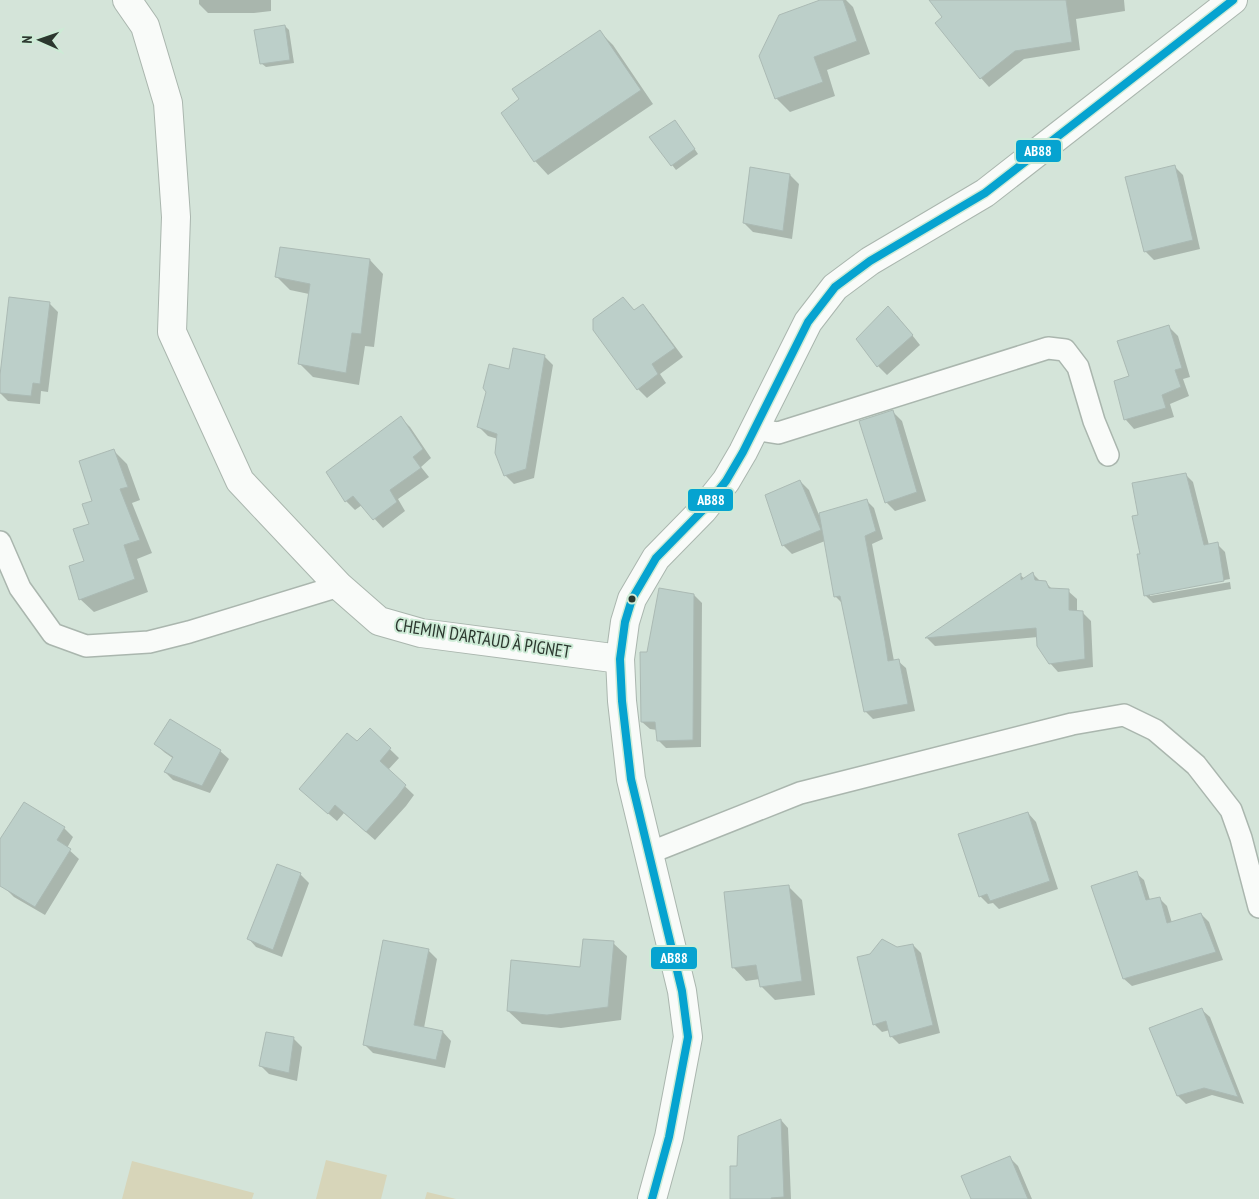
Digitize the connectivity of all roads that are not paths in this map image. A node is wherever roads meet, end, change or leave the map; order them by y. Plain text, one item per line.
1 (127, 0) edge
2 (1233, 0) edge
3 (755, 429) junction
4 (1108, 455) dead end
5 (0, 542) edge
6 (339, 586) junction
7 (620, 659) junction
8 (649, 853) junction
9 (1259, 907) edge
10 (652, 1199) edge

1 - 6 street, CHEMIN D'ARTAUD À PIGNET
2 - 3 street
3 - 4 lane
3 - 7 street
5 - 6 lane
6 - 7 street, CHEMIN D'ARTAUD À PIGNET
7 - 8 street
8 - 9 lane
8 - 10 street

